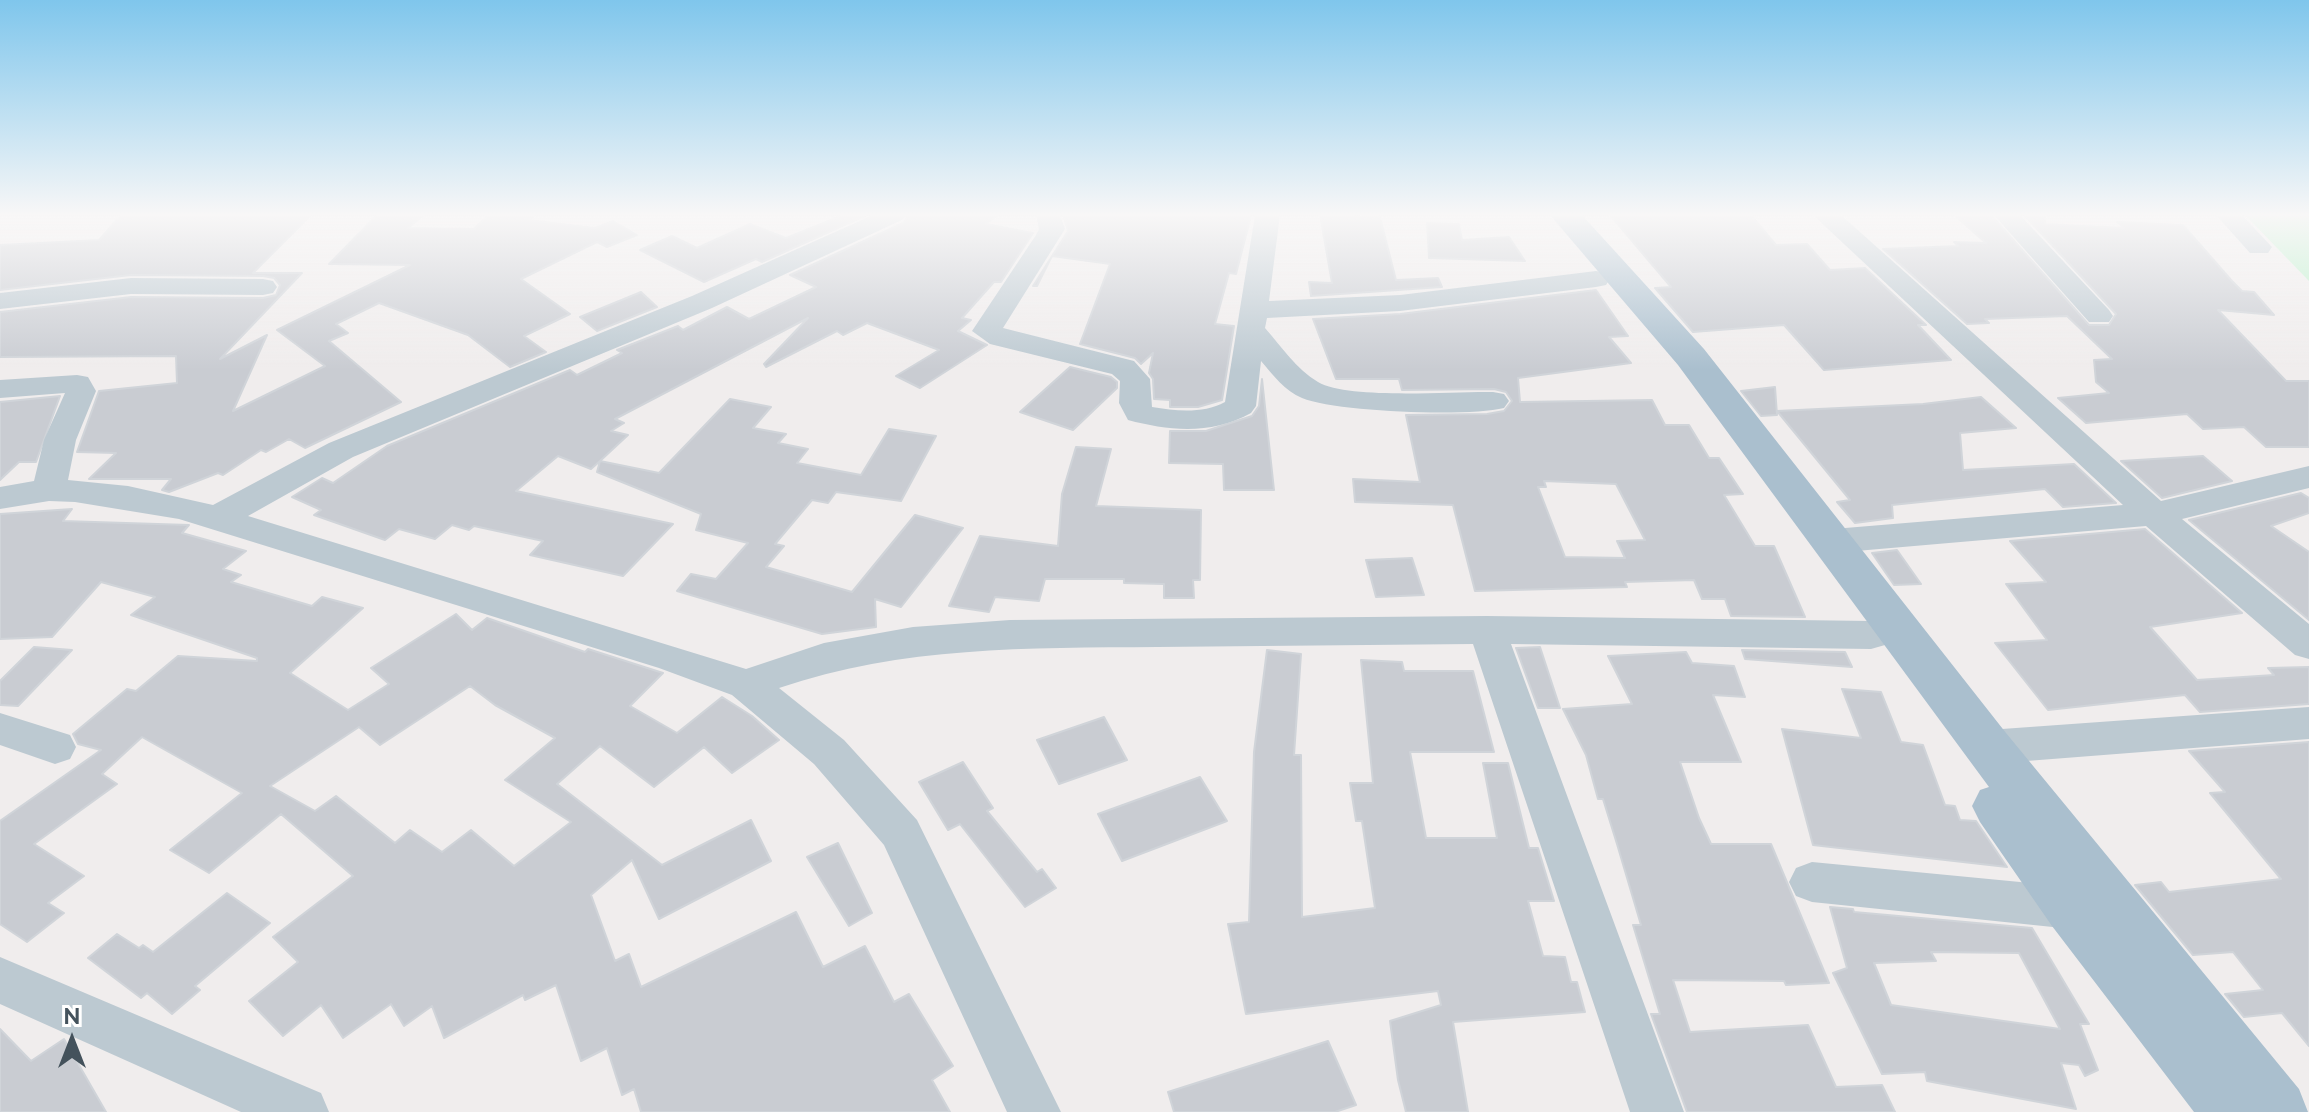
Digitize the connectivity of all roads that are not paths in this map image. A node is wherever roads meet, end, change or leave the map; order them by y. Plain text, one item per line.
1 (779, 267) edge
2 (1028, 267) edge
3 (1261, 267) edge
4 (1586, 267) edge
5 (1611, 267) edge
6 (1883, 267) edge
7 (2054, 267) edge
8 (1596, 279) junction
9 (263, 287) dead end
10 (0, 301) edge
11 (2099, 316) dead end
12 (1254, 321) junction
13 (0, 389) edge
14 (1493, 401) dead end
15 (2309, 477) edge
16 (49, 490) junction
17 (5, 502) edge
18 (2154, 514) junction
19 (219, 517) junction
20 (1833, 541) junction
21 (1487, 630) junction
22 (1871, 635) junction
23 (2309, 645) edge
24 (746, 684) junction
25 (2309, 723) edge
26 (0, 729) edge
27 (55, 747) dead end
28 (1988, 747) junction
29 (1812, 882) dead end
30 (2072, 908) junction
31 (0, 980) edge
32 (302, 1112) edge
33 (1034, 1112) edge
34 (1657, 1112) edge
35 (2235, 1112) edge
36 (2276, 1112) edge

1 - 19 street
2 - 12 street
3 - 12 street
4 - 8 main road
5 - 20 main road
6 - 18 street
7 - 11 street
8 - 12 street
8 - 22 main road
9 - 10 street
12 - 14 street
13 - 16 street
15 - 18 street
16 - 17 street
16 - 19 street
18 - 20 street
18 - 23 street
19 - 24 street
20 - 28 main road
21 - 22 street
21 - 24 street
21 - 34 street
22 - 30 main road
24 - 33 street
25 - 28 street
26 - 27 street
28 - 36 main road
29 - 30 street
30 - 35 main road
31 - 32 street

